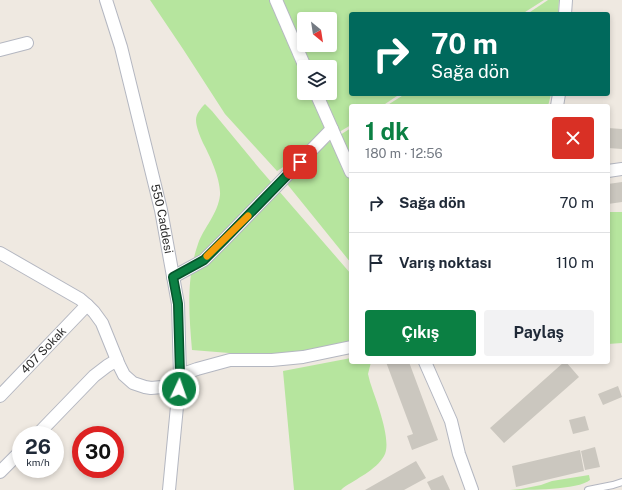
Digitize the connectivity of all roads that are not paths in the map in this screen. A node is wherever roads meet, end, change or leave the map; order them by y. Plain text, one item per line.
1 (106, 0) edge
2 (276, 0) edge
3 (566, 0) edge
4 (565, 12) edge
5 (27, 44) dead end
6 (0, 50) edge
7 (302, 60) edge
8 (319, 100) edge
9 (332, 129) junction
10 (349, 167) edge
11 (622, 169) edge
12 (610, 171) edge
13 (0, 253) edge
14 (173, 277) junction
15 (87, 305) junction
16 (349, 347) edge
17 (117, 360) junction
18 (426, 364) edge
19 (180, 375) junction
20 (0, 396) edge
21 (45, 426) edge
22 (12, 460) edge
23 (0, 472) edge
24 (622, 482) edge
25 (169, 490) edge
26 (472, 490) edge
27 (588, 490) edge

1 - 14 street, 550 Caddesi
2 - 7 street
3 - 4 street
5 - 6 street
8 - 9 street
9 - 10 street
9 - 14 street
11 - 12 street
13 - 15 street
14 - 19 street, 550 Caddesi
15 - 17 street
15 - 20 street, 407 Sokak
16 - 19 street
17 - 19 street
17 - 21 street
18 - 26 street
19 - 25 street, 550 Caddesi
22 - 23 street
24 - 27 lane

